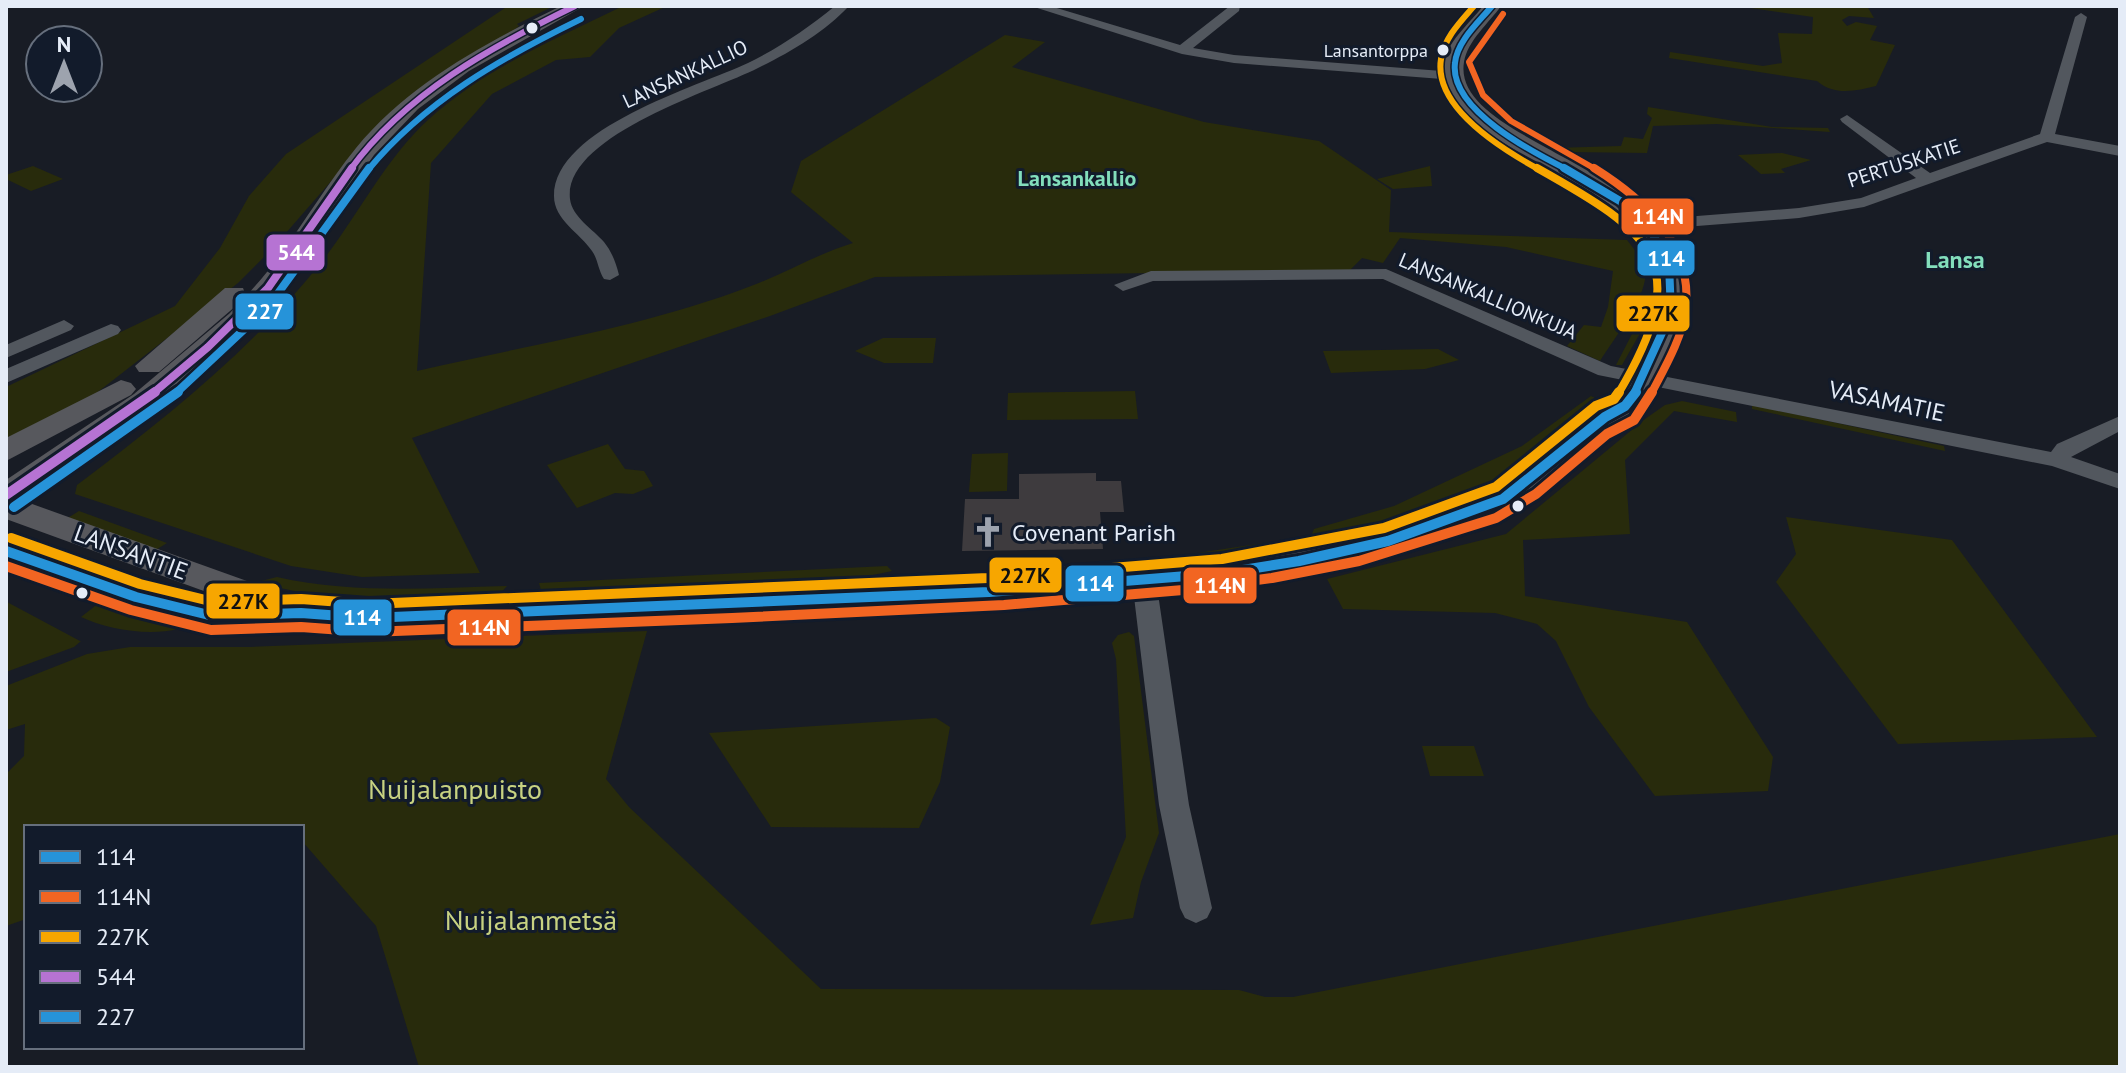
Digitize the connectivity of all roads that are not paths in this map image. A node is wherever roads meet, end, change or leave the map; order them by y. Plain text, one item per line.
1 (575, 6) edge
2 (596, 6) edge
3 (843, 6) edge
4 (1037, 6) edge
5 (1492, 6) edge
6 (1235, 8) edge
7 (2081, 17) dead end
8 (1182, 50) junction
9 (477, 61) junction
10 (1455, 76) junction
11 (1847, 119) dead end
12 (2046, 137) junction
13 (2120, 151) edge
14 (1928, 179) junction
15 (317, 214) junction
16 (1646, 225) junction
17 (610, 275) dead end
18 (1123, 285) dead end
19 (64, 326) dead end
20 (111, 330) dead end
21 (6, 352) edge
22 (6, 377) edge
23 (1641, 378) junction
24 (121, 389) junction
25 (2120, 423) edge
26 (6, 451) edge
27 (2057, 460) junction
28 (6, 469) edge
29 (2120, 482) edge
30 (6, 495) edge
31 (6, 507) edge
32 (6, 551) edge
33 (1144, 580) junction
34 (301, 613) junction
35 (1196, 908) dead end

1 - 9 street
2 - 9 street
3 - 17 street, LANSANKALLIO
4 - 8 street
5 - 10 street
6 - 8 street
7 - 12 street
8 - 10 street
9 - 15 street
10 - 16 street, LANSANTIE
11 - 14 street
12 - 13 street
12 - 14 street, PERTUSKATIE
14 - 16 street, PERTUSKATIE
15 - 24 street
15 - 30 street
16 - 23 street, LANSANTIE
18 - 23 street, LANSANKALLIONKUJA
19 - 21 street
20 - 22 street
23 - 27 street, VASAMATIE
23 - 33 street, LANSANTIE
24 - 26 street
24 - 28 street
25 - 27 street
27 - 29 street, VASAMATIE
31 - 34 street, LANSANTIE
32 - 34 street, LANSANTIE
33 - 34 street, LANSANTIE
33 - 35 street

